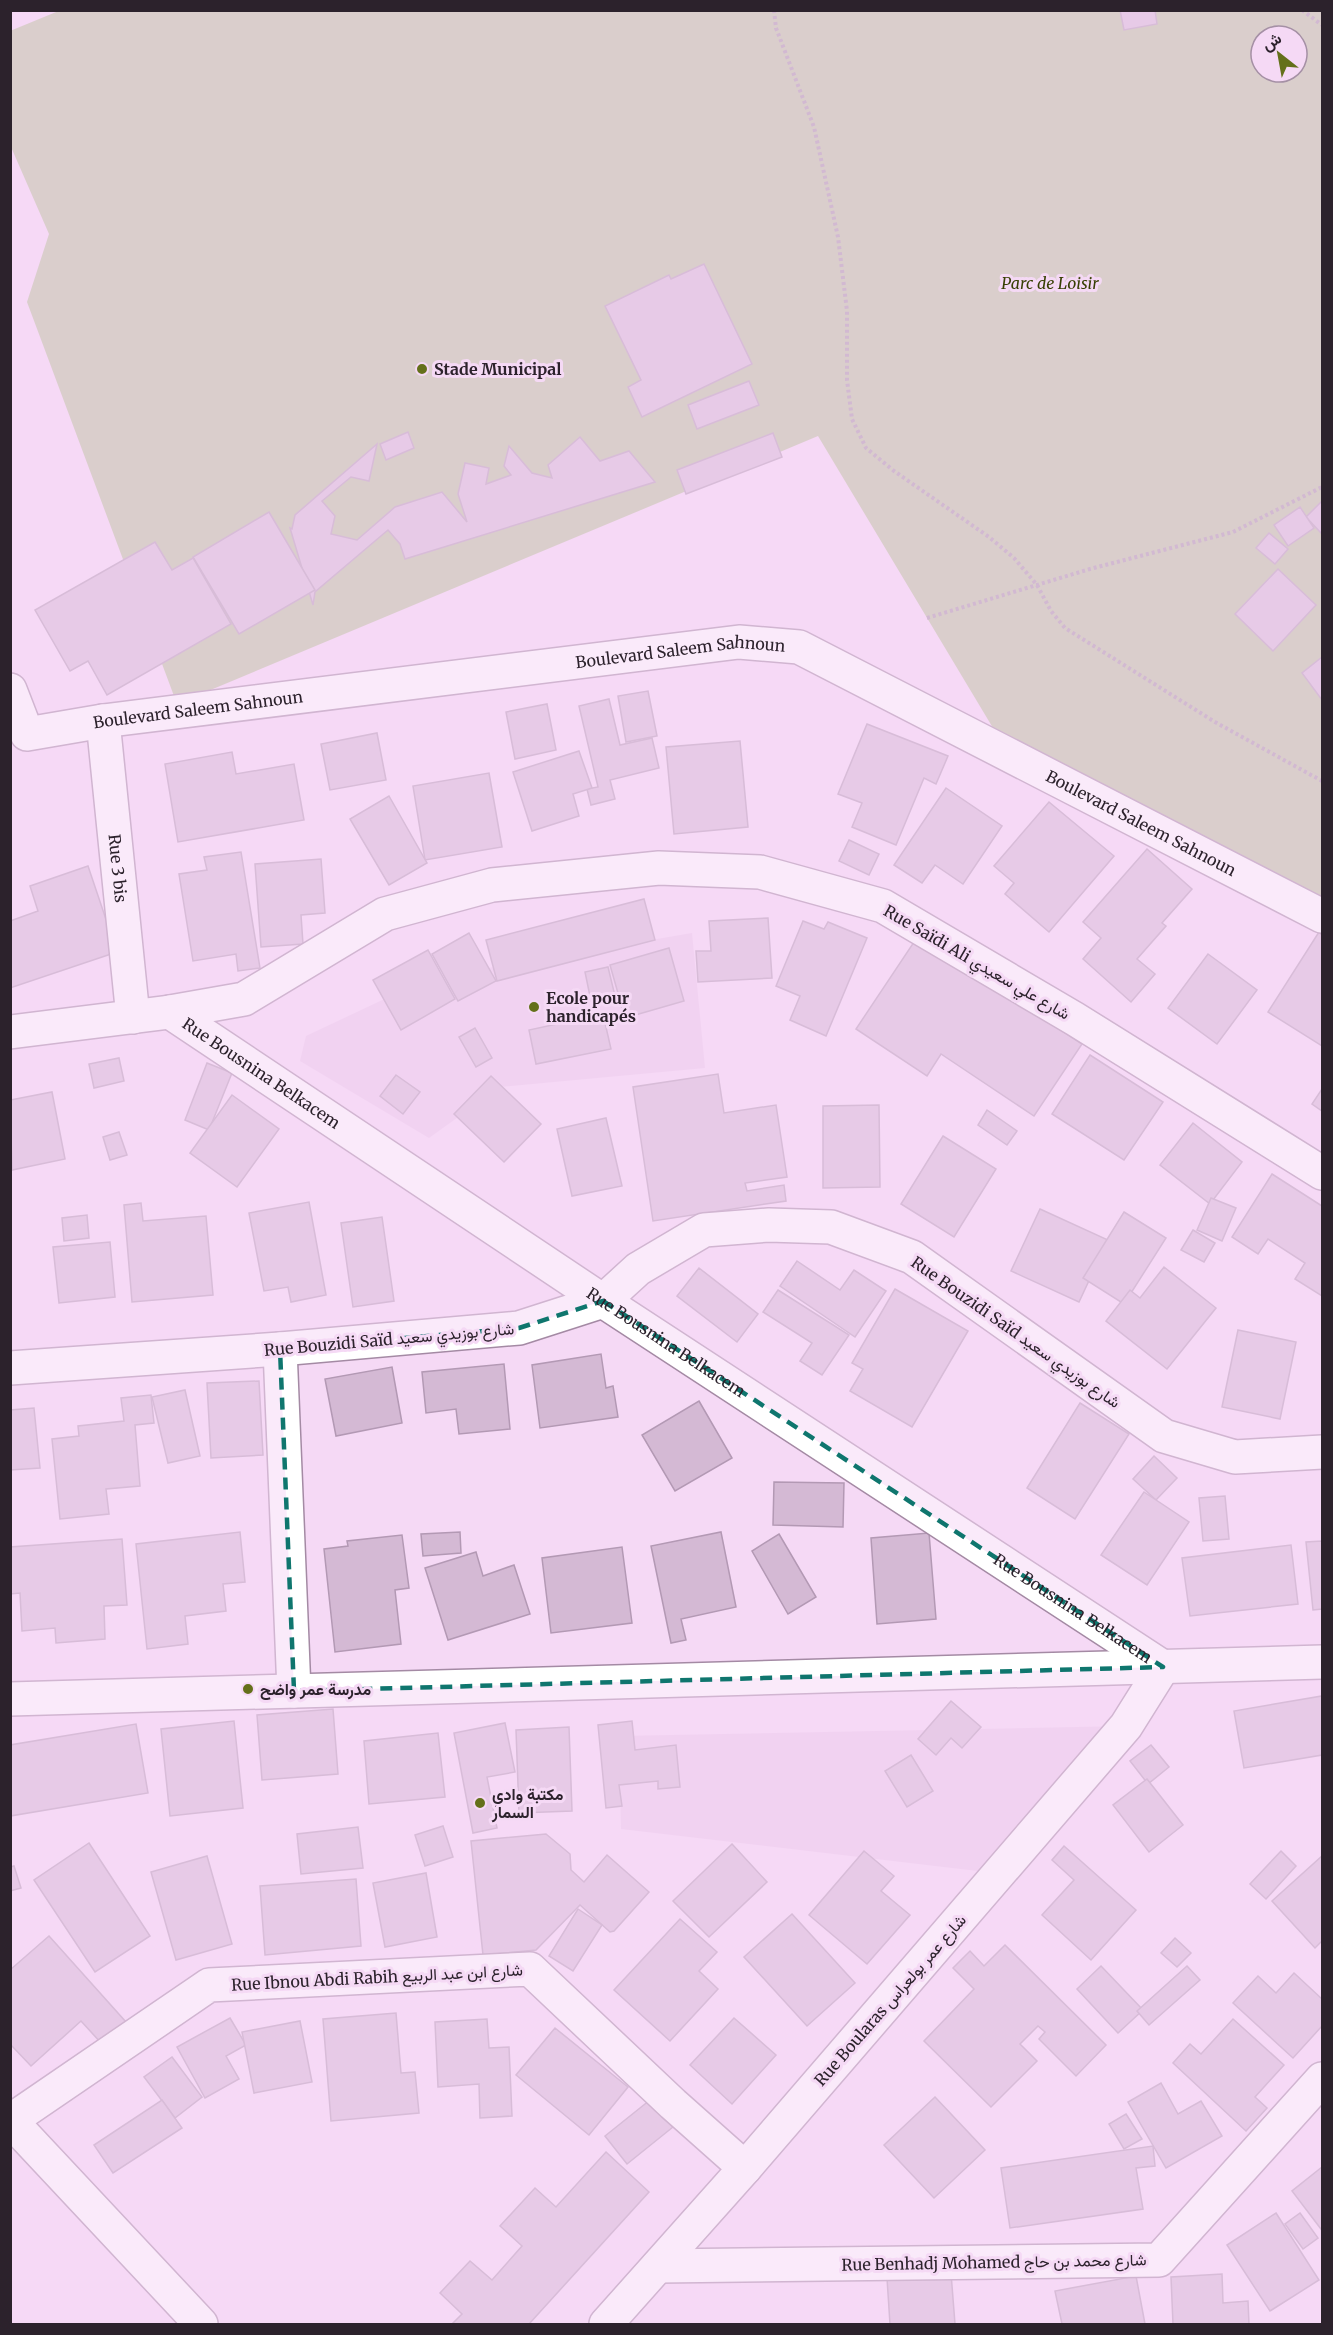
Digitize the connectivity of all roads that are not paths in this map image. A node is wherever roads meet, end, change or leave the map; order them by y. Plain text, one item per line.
1 (10, 690) edge
2 (103, 722) junction
3 (19, 736) edge
4 (1323, 916) edge
5 (170, 1012) junction
6 (133, 1017) junction
7 (10, 1032) edge
8 (1323, 1173) edge
9 (603, 1301) junction
10 (280, 1349) junction
11 (10, 1368) edge
12 (1323, 1452) edge
13 (1323, 1662) edge
14 (1163, 1667) junction
15 (294, 1691) junction
16 (10, 1699) edge
17 (1323, 2079) edge
18 (11, 2120) edge
19 (745, 2168) junction
20 (657, 2266) junction
21 (201, 2325) edge
22 (606, 2325) edge

1 - 3 street, Boulevard Saleem Sahnoun
2 - 3 street, Boulevard Saleem Sahnoun
2 - 4 street, Boulevard Saleem Sahnoun
2 - 6 street, Rue 3 bis
5 - 6 street, Rue Saïdi Ali شارع علي سعيدي
5 - 8 street, Rue Saïdi Ali شارع علي سعيدي
5 - 9 street, Rue Bousnina Belkacem
6 - 7 street, Rue Saïdi Ali شارع علي سعيدي
9 - 10 street, Rue Bouzidi Saïd شارع بوزيدي سعيد
9 - 12 street, Rue Bouzidi Saïd شارع بوزيدي سعيد
9 - 14 street, Rue Bousnina Belkacem
10 - 11 street, Rue Bouzidi Saïd شارع بوزيدي سعيد
10 - 15 street
13 - 14 street
14 - 15 street
14 - 19 street, Rue Boularas شارع عمر بولعراس
15 - 16 street
17 - 20 street, Rue Benhadj Mohamed شارع محمد بن حاج
18 - 19 street, Rue Ibnou Abdi Rabih شارع ابن عبد الربيع
18 - 21 street
19 - 20 street, Rue Boularas شارع عمر بولعراس
20 - 22 street, Rue Boularas شارع عمر بولعراس

